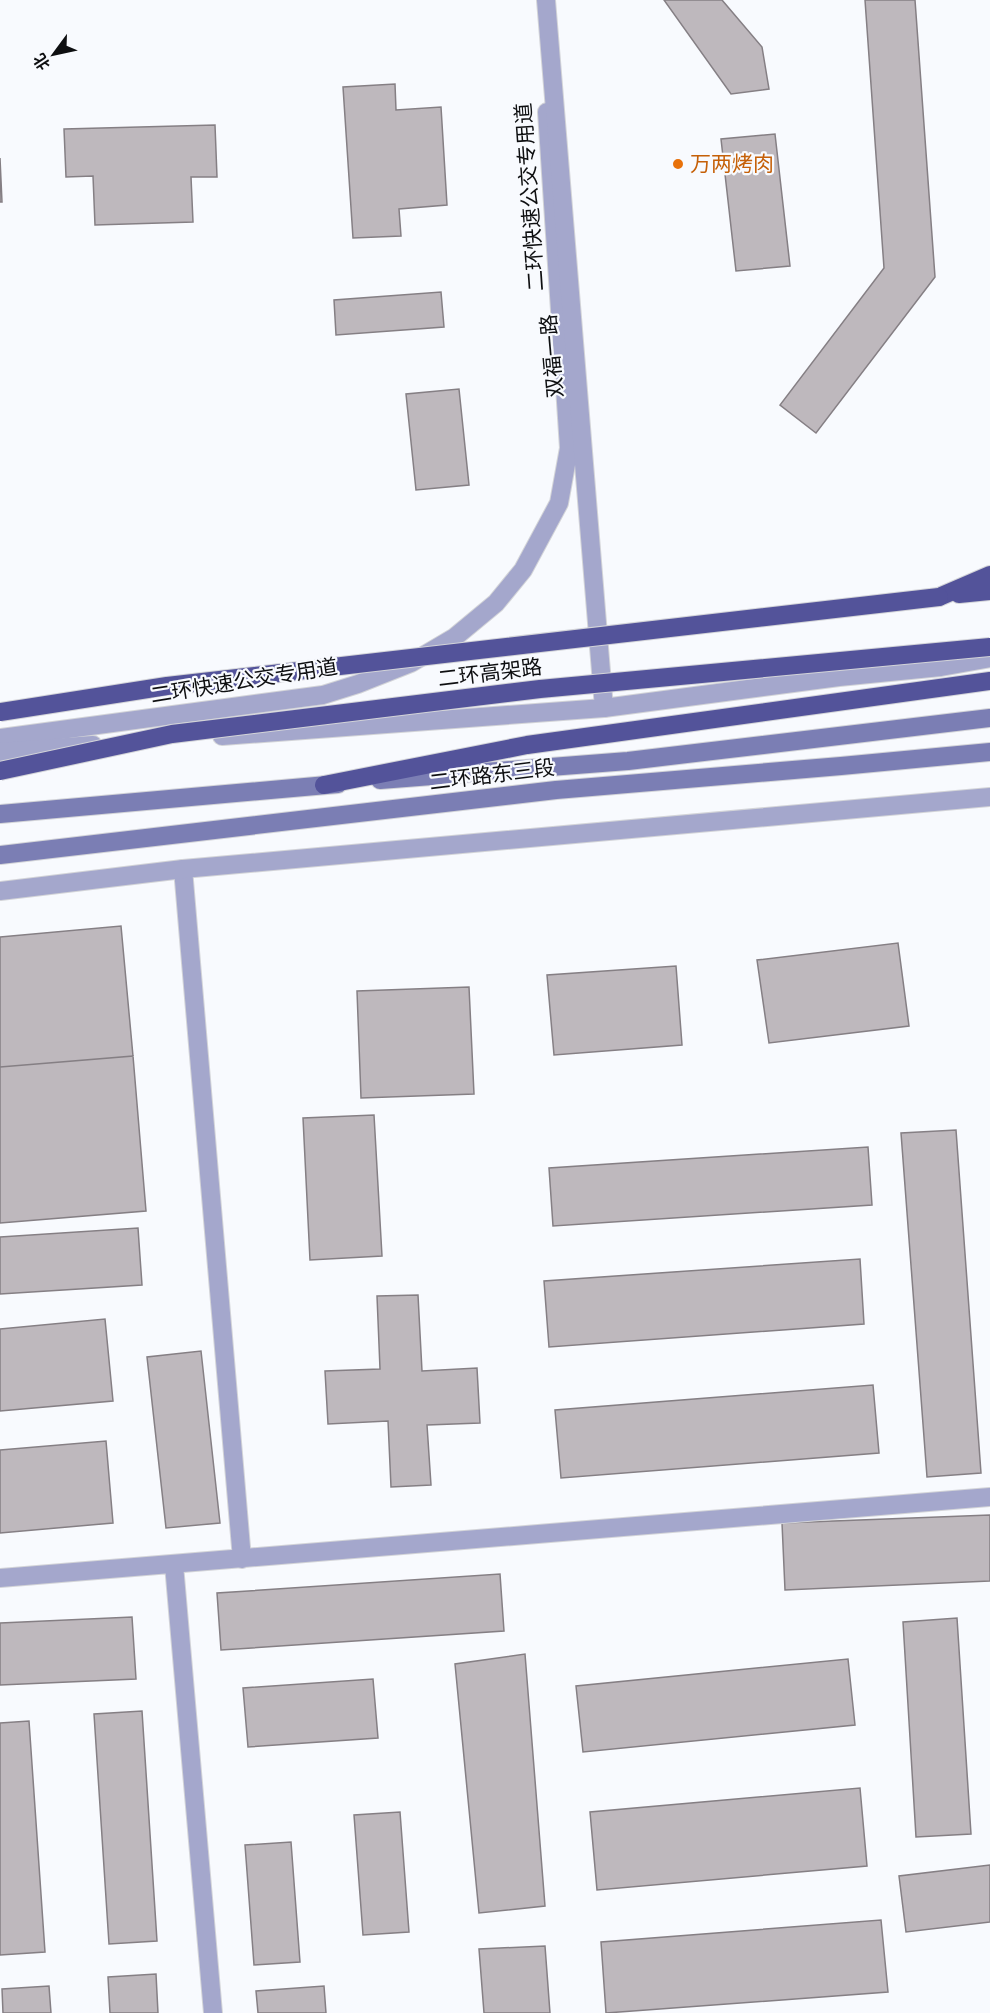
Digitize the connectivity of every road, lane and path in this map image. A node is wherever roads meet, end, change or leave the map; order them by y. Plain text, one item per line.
1 (538, 0) edge
2 (546, 0) edge
3 (990, 575) edge
4 (990, 591) edge
5 (939, 597) junction
6 (990, 647) edge
7 (990, 658) edge
8 (990, 681) edge
9 (604, 708) junction
10 (0, 712) edge
11 (990, 718) edge
12 (0, 738) edge
13 (0, 752) edge
14 (990, 752) edge
15 (0, 771) edge
16 (324, 785) junction
17 (990, 797) edge
18 (0, 813) edge
19 (0, 855) edge
20 (183, 869) junction
21 (0, 891) edge
22 (990, 1497) edge
23 (242, 1559) junction
24 (174, 1565) junction
25 (0, 1578) edge
26 (213, 2013) edge

1 - 12 street, 二环快速公交专用道, bridge
2 - 9 street, 双福一路
3 - 5 highway
4 - 5 highway, 二环高架路
5 - 10 highway, 二环高架路, bridge
6 - 15 highway, 二环高架路, bridge
7 - 9 street
8 - 16 highway
9 - 13 street
11 - 16 main road, 二环路东三段
14 - 19 main road, 二环路东三段
16 - 18 main road, 二环路东三段
17 - 20 street
20 - 21 street
20 - 23 street
22 - 23 street
23 - 24 street
24 - 25 street
24 - 26 street

